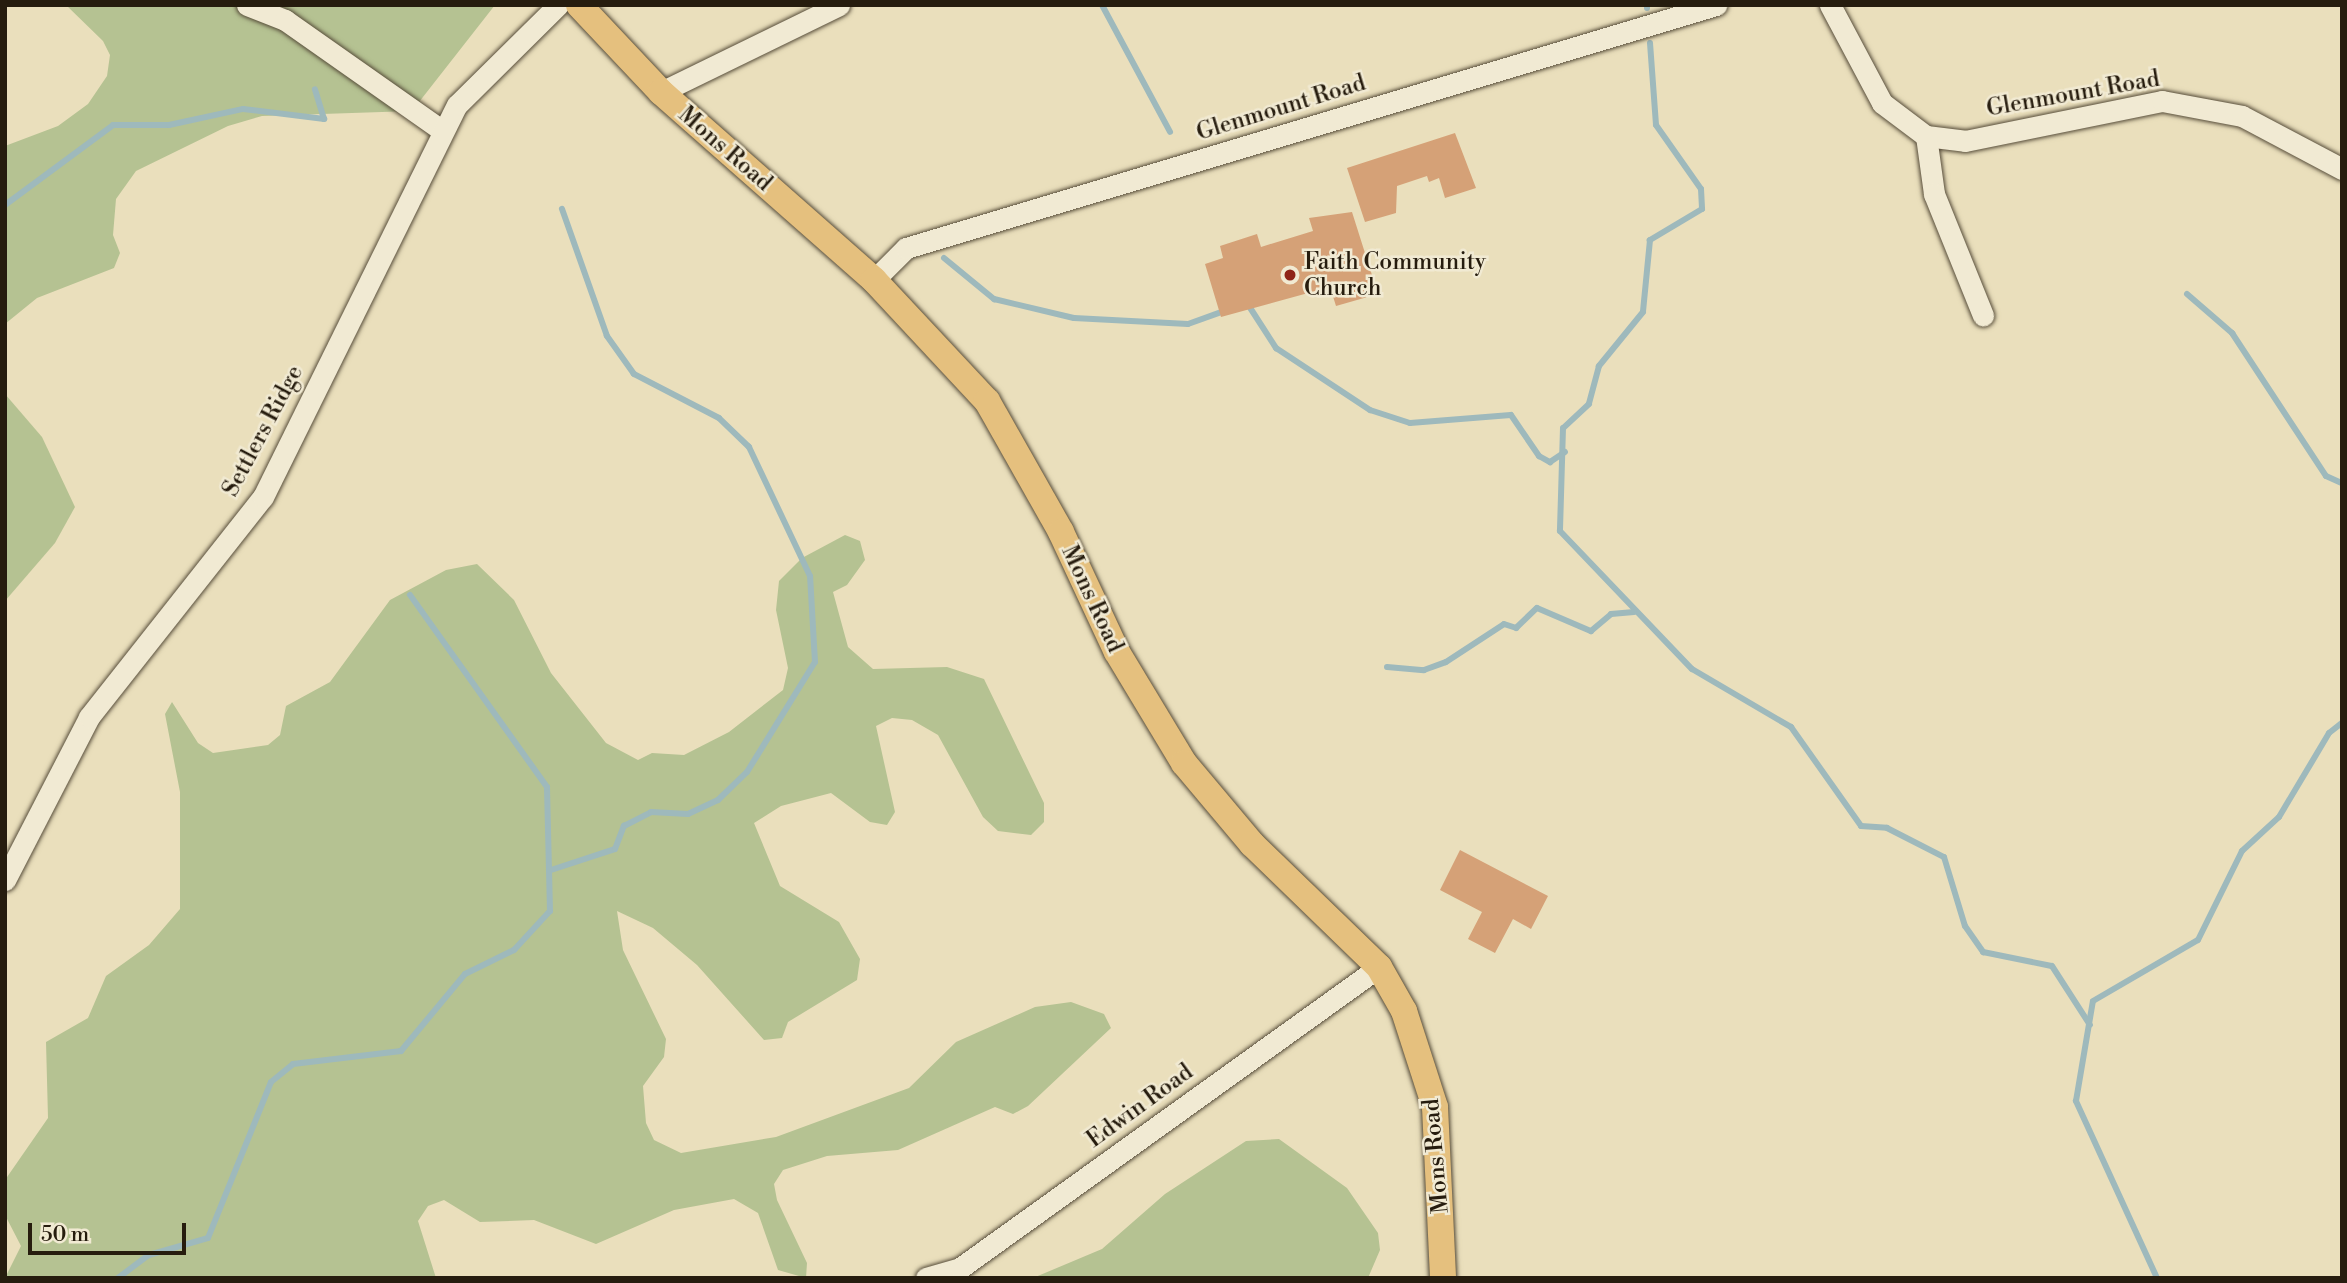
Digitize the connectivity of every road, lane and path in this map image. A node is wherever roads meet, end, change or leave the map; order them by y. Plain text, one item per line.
1 (247, 5) edge
2 (558, 5) edge
3 (579, 5) edge
4 (839, 5) edge
5 (1716, 5) edge
6 (1830, 5) edge
7 (661, 92) junction
8 (443, 131) junction
9 (1926, 136) junction
10 (2342, 169) edge
11 (874, 280) junction
12 (1983, 315) dead end
13 (5, 880) edge
14 (1379, 967) junction
15 (926, 1278) edge
16 (1443, 1278) edge

1 - 8 street
2 - 8 street, Settlers Ridge
3 - 7 main road, Mons Road
4 - 7 street
5 - 11 street, Glenmount Road
6 - 9 street
7 - 11 main road, Mons Road
8 - 13 street, Settlers Ridge
9 - 10 street, Glenmount Road
9 - 12 street
11 - 14 main road, Mons Road
14 - 15 street, Edwin Road
14 - 16 main road, Mons Road

